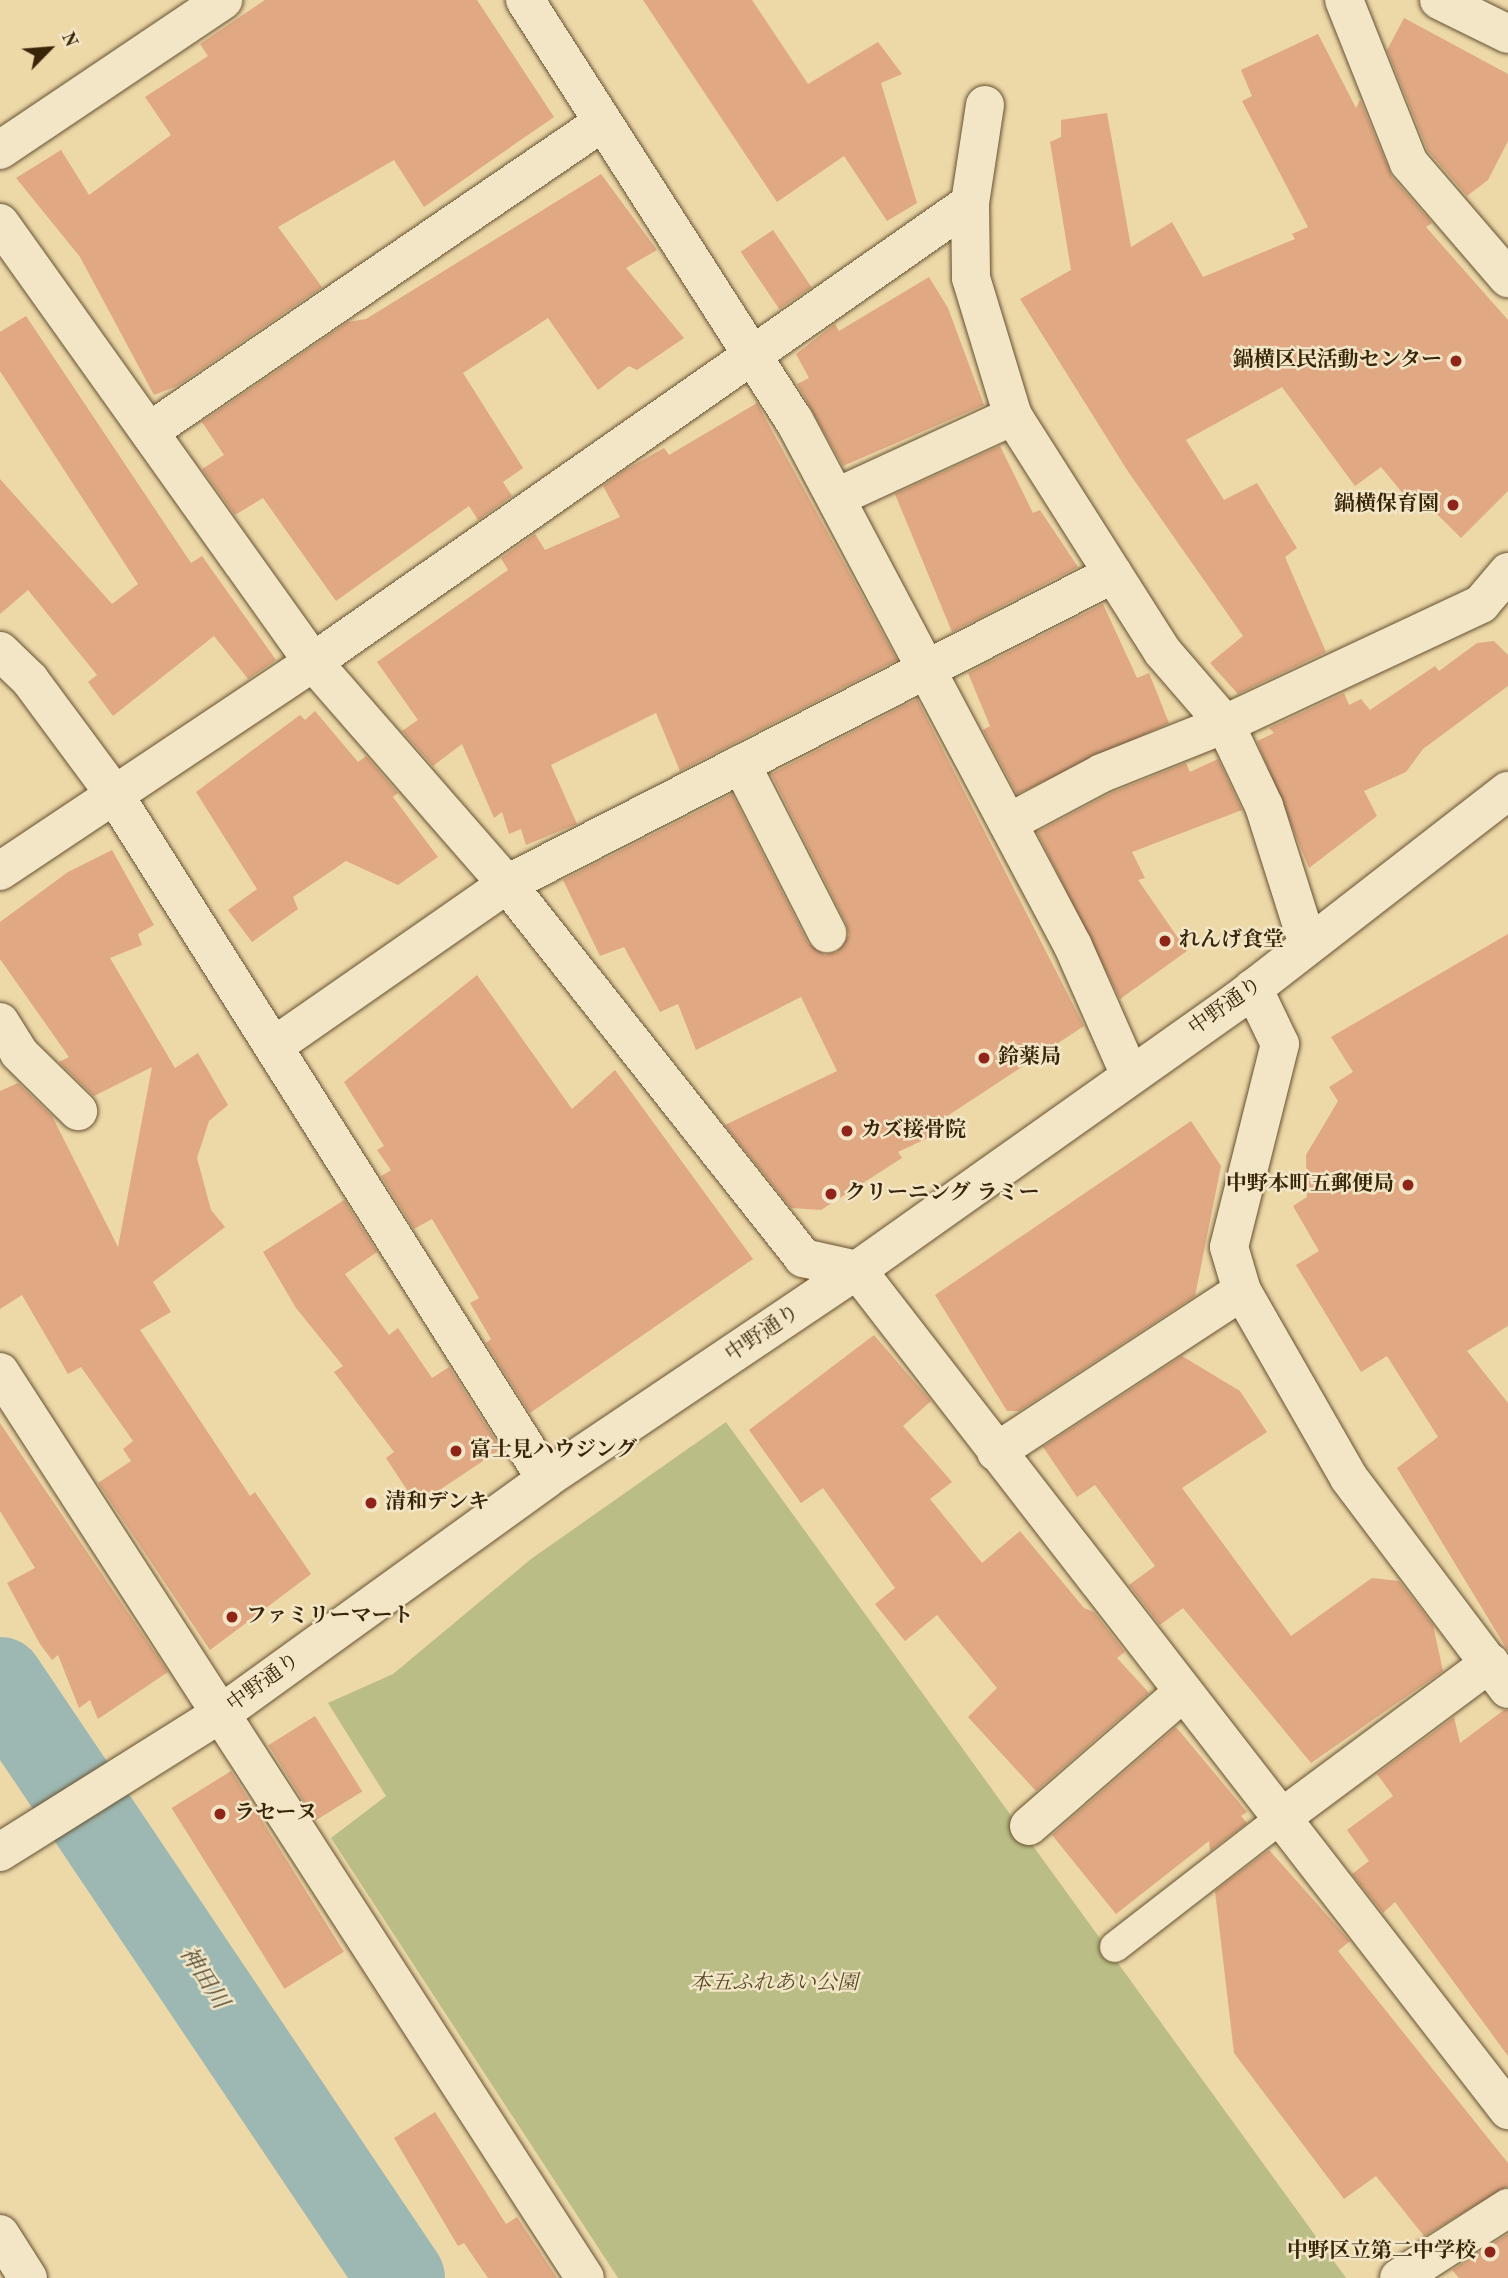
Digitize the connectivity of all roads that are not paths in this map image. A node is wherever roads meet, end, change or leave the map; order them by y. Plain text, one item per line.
1 (223, 0) edge
2 (525, 0) edge
3 (1344, 0) edge
4 (1439, 0) edge
5 (1508, 34) edge
6 (985, 105) dead end
7 (603, 122) junction
8 (0, 150) edge
9 (970, 203) junction
10 (0, 223) edge
11 (1508, 278) edge
12 (755, 351) junction
13 (1013, 416) junction
14 (150, 431) junction
15 (837, 497) junction
16 (1508, 572) edge
17 (1113, 574) junction
18 (0, 652) edge
19 (313, 662) junction
20 (929, 670) junction
21 (1225, 724) junction
22 (741, 765) junction
23 (112, 791) junction
24 (1508, 791) edge
25 (1008, 823) junction
26 (0, 871) edge
27 (507, 884) junction
28 (827, 933) dead end
29 (1308, 945) junction
30 (1253, 988) junction
31 (0, 1023) edge
32 (274, 1046) junction
33 (1129, 1073) junction
34 (78, 1111) dead end
35 (857, 1270) junction
36 (1242, 1291) junction
37 (0, 1371) edge
38 (996, 1451) junction
39 (546, 1479) junction
40 (1499, 1676) edge
41 (1182, 1693) junction
42 (222, 1713) junction
43 (1280, 1819) junction
44 (1029, 1826) dead end
45 (0, 1852) edge
46 (1115, 1947) dead end
47 (1508, 2110) edge
48 (1508, 2208) edge
49 (0, 2234) edge
50 (28, 2278) edge
51 (585, 2278) edge
52 (1399, 2278) edge

1 - 8 street
2 - 7 street
3 - 11 street
4 - 5 street
6 - 9 street
7 - 12 street
7 - 14 street
9 - 12 street
9 - 13 street
10 - 14 street
12 - 15 street
12 - 19 street
13 - 15 street
13 - 17 street
14 - 19 street
15 - 20 street
16 - 21 street
17 - 20 street
17 - 21 street
18 - 23 street
19 - 23 street
19 - 27 street
20 - 22 street
20 - 25 street
21 - 25 street
21 - 29 street
22 - 27 street
22 - 28 street
23 - 26 street
23 - 32 street
24 - 29 street, 中野通り
25 - 33 street
27 - 32 street
27 - 35 street
29 - 30 street, 中野通り
30 - 33 street, 中野通り
30 - 36 street
31 - 34 street
32 - 39 street
33 - 35 street, 中野通り
35 - 38 street
35 - 39 street, 中野通り
36 - 38 street
36 - 40 street
37 - 42 street
38 - 41 street
39 - 42 street, 中野通り
40 - 43 street
41 - 43 street
41 - 44 street
42 - 45 street, 中野通り
42 - 51 street
43 - 46 lane
43 - 47 street
48 - 52 street
49 - 50 street

